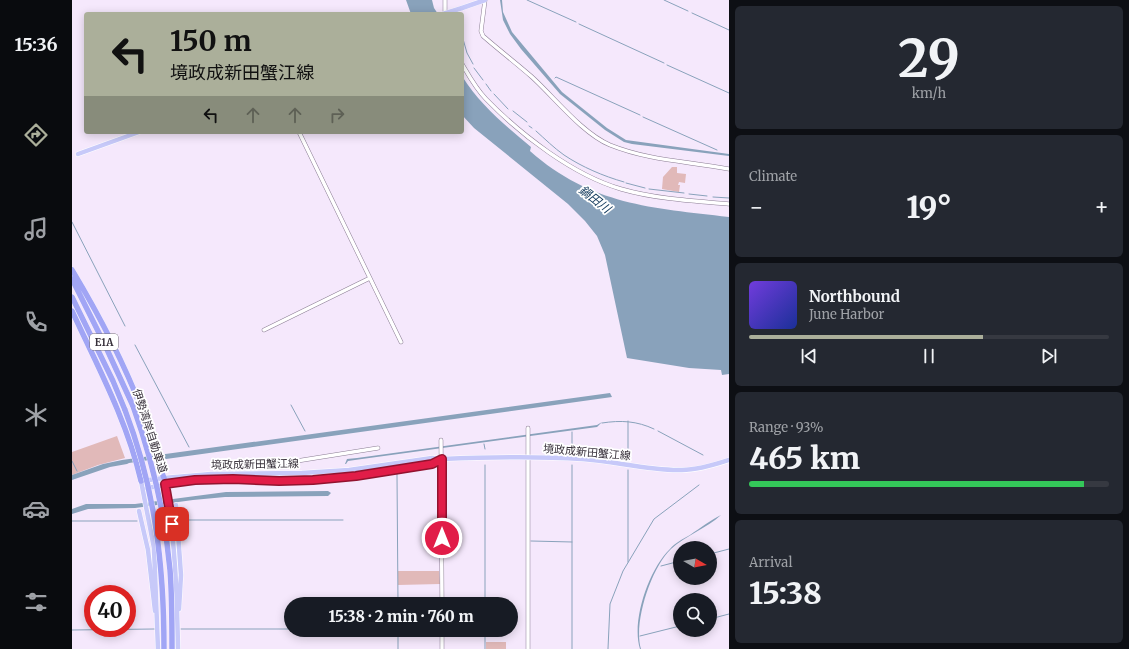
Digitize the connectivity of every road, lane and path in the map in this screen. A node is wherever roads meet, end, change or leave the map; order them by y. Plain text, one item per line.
1 (445, 0) edge
2 (485, 0) edge
3 (444, 12) edge
4 (450, 12) edge
5 (464, 67) edge
6 (133, 134) edge
7 (299, 134) edge
8 (78, 154) dead end
9 (729, 168) edge
10 (729, 204) edge
11 (72, 270) edge
12 (370, 278) junction
13 (72, 279) edge
14 (72, 297) edge
15 (72, 311) edge
16 (264, 330) dead end
17 (401, 342) dead end
18 (528, 430) dead end
19 (441, 440) dead end
20 (378, 448) dead end
21 (528, 457) junction
22 (442, 459) junction
23 (729, 460) edge
24 (259, 467) dead end
25 (164, 478) junction
26 (141, 481) junction
27 (165, 484) junction
28 (142, 488) junction
29 (176, 505) dead end
30 (139, 511) dead end
31 (442, 597) edge
32 (158, 626) junction
33 (178, 626) junction
34 (442, 637) edge
35 (158, 649) edge
36 (164, 649) edge
37 (172, 649) edge
38 (178, 649) edge
39 (442, 649) edge
40 (528, 649) edge

1 - 3 street
2 - 4 main road, bridge
2 - 9 street
5 - 10 street
6 - 8 main road
7 - 12 street
11 - 25 highway
12 - 16 street
12 - 17 street
13 - 37 highway, 伊勢湾岸自動車道 / E1A, bridge
14 - 36 highway, 伊勢湾岸自動車道 / E1A, bridge
15 - 26 highway
18 - 21 street
19 - 22 street
20 - 24 street
21 - 22 main road, 境政成新田蟹江線
21 - 23 main road, 境政成新田蟹江線
21 - 40 street
22 - 25 main road, 境政成新田蟹江線
22 - 27 main road, 境政成新田蟹江線
22 - 31 street
25 - 26 main road, 境政成新田蟹江線
25 - 27 main road
26 - 28 main road
27 - 28 main road, 境政成新田蟹江線
27 - 33 main road
28 - 32 main road
29 - 33 main road
30 - 32 main road
32 - 35 main road
33 - 38 main road
34 - 39 street

